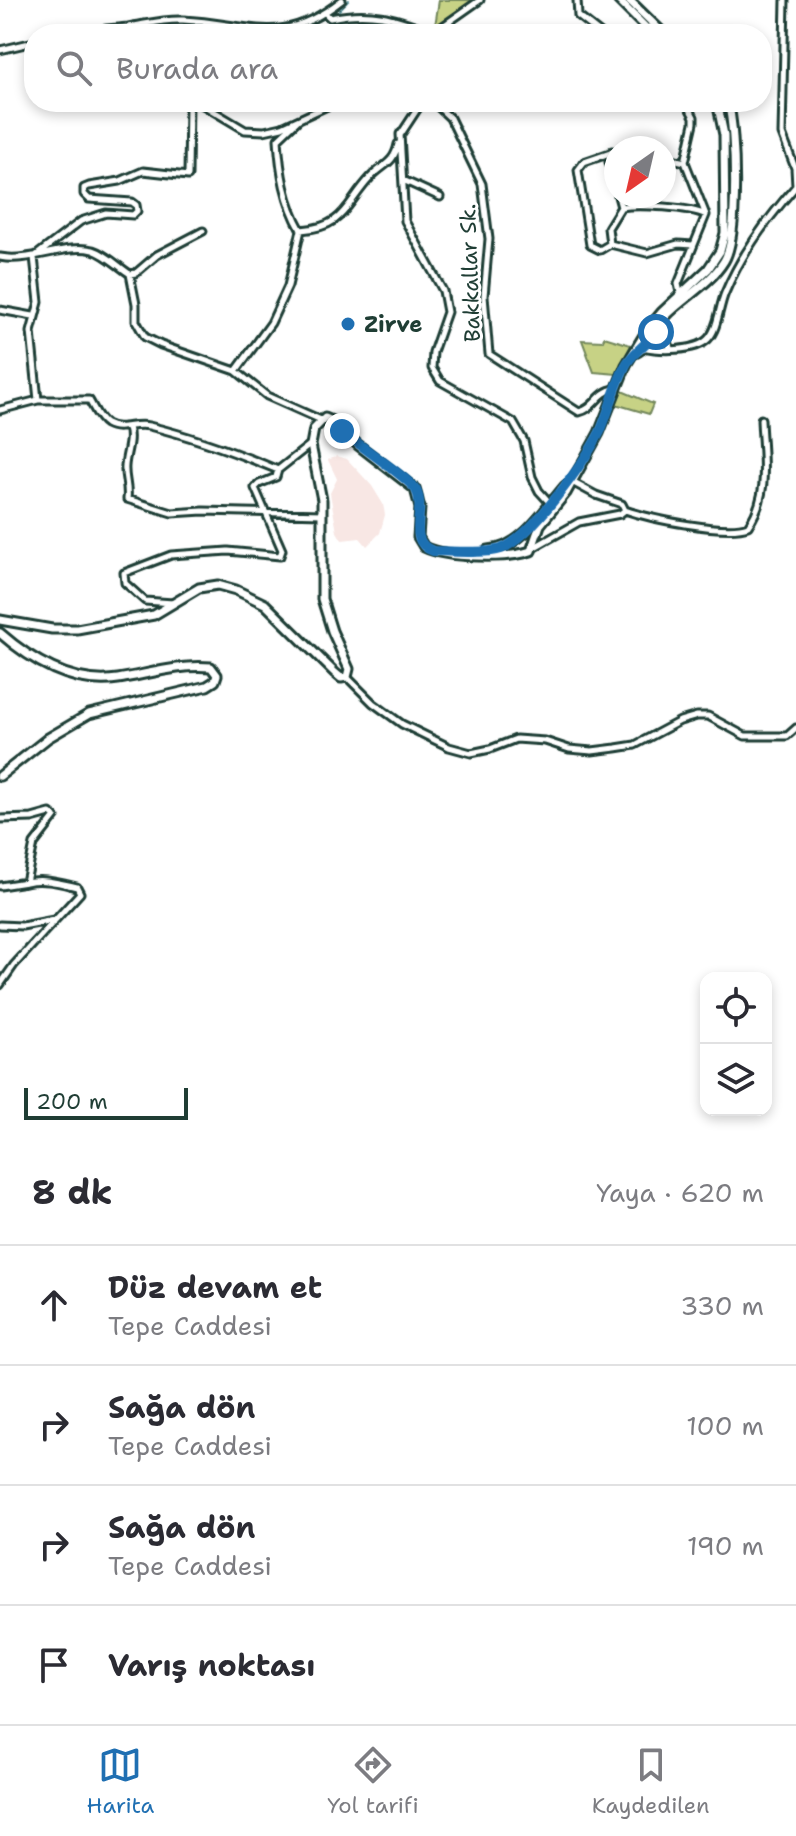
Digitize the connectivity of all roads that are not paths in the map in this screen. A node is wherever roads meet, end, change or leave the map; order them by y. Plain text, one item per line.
1 (342, 0) edge
2 (480, 0) edge
3 (577, 0) edge
4 (618, 0) edge
5 (629, 0) edge
6 (785, 0) edge
7 (325, 13) junction
8 (135, 24) edge
9 (211, 24) edge
10 (304, 24) edge
11 (408, 24) edge
12 (446, 24) edge
13 (588, 24) edge
14 (642, 24) edge
15 (654, 24) edge
16 (24, 44) edge
17 (0, 50) edge
18 (189, 112) edge
19 (215, 112) edge
20 (315, 112) edge
21 (415, 112) edge
22 (444, 112) edge
23 (691, 112) edge
24 (719, 112) edge
25 (729, 112) edge
26 (298, 120) junction
27 (400, 134) junction
28 (604, 155) edge
29 (676, 160) edge
30 (685, 162) junction
31 (403, 180) junction
32 (440, 197) dead end
33 (620, 208) edge
34 (669, 208) edge
35 (706, 215) junction
36 (301, 230) junction
37 (203, 231) dead end
38 (610, 244) junction
39 (693, 245) junction
40 (0, 257) edge
41 (34, 257) junction
42 (130, 274) junction
43 (682, 298) junction
44 (0, 310) edge
45 (33, 316) junction
46 (654, 326) junction
47 (641, 346) junction
48 (670, 348) junction
49 (236, 371) junction
50 (615, 389) junction
51 (38, 400) junction
52 (0, 410) edge
53 (761, 419) dead end
54 (321, 420) junction
55 (128, 427) junction
56 (311, 444) junction
57 (278, 470) junction
58 (571, 481) junction
59 (550, 503) junction
60 (625, 510) junction
61 (265, 514) junction
62 (322, 514) junction
63 (518, 537) junction
64 (534, 545) junction
65 (433, 551) junction
66 (521, 553) junction
67 (174, 604) junction
68 (0, 620) edge
69 (0, 633) edge
70 (347, 677) junction
71 (796, 728) edge
72 (0, 776) edge
73 (0, 819) edge
74 (26, 882) junction
75 (0, 886) edge
76 (56, 919) junction
77 (0, 925) edge
78 (0, 985) edge

1 - 7 street
2 - 12 street
3 - 13 street
4 - 14 street
5 - 15 street
6 - 48 street
7 - 10 street
7 - 11 street
8 - 9 street
16 - 17 street
18 - 41 street
19 - 26 street
20 - 26 street
21 - 27 street
22 - 50 street, Bakkallar Sk.
23 - 30 street
24 - 43 street
25 - 43 street
26 - 36 street
27 - 31 street
27 - 36 street
28 - 38 street
29 - 30 street
30 - 35 street
31 - 32 street
31 - 59 street
33 - 38 street
34 - 35 street
35 - 39 street
36 - 49 street
37 - 42 street
38 - 39 street
39 - 43 street
40 - 41 street
41 - 42 street
41 - 45 street
42 - 49 street
43 - 46 street
44 - 45 street
45 - 51 street
46 - 47 street
46 - 48 street
47 - 48 street
47 - 50 street
49 - 54 street
50 - 58 street
51 - 52 street
51 - 55 street
53 - 60 street
54 - 56 street
54 - 65 street
55 - 57 street
55 - 61 street
56 - 57 street
56 - 62 street
57 - 61 street
58 - 59 street
58 - 60 street
58 - 64 street
59 - 63 street
60 - 64 street
61 - 62 street
61 - 67 street
62 - 70 street
63 - 64 street
63 - 65 street
63 - 66 street
64 - 66 street
65 - 66 street
67 - 68 street
67 - 70 street
69 - 72 street
70 - 71 street
73 - 74 street
74 - 75 street
74 - 76 street
76 - 77 street
76 - 78 street

